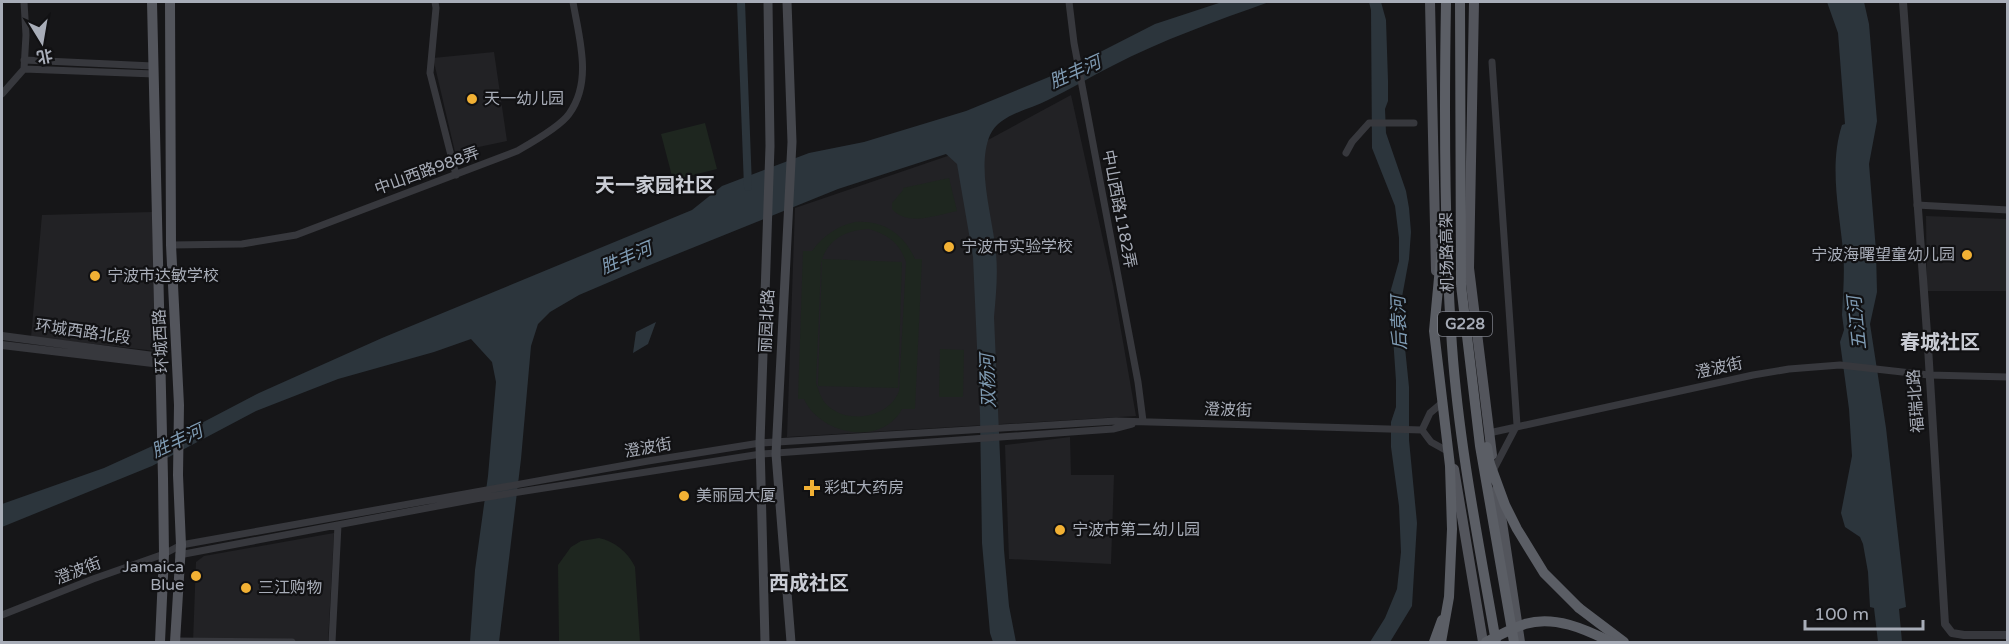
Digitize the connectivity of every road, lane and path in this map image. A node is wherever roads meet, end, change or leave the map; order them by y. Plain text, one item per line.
1 (24, 2) edge
2 (152, 2) edge
3 (170, 2) edge
4 (435, 2) edge
5 (573, 2) edge
6 (768, 2) edge
7 (787, 2) edge
8 (1069, 2) edge
9 (1430, 2) edge
10 (1446, 2) edge
11 (1460, 2) edge
12 (1474, 2) edge
13 (1902, 2) edge
14 (24, 60) junction
15 (1492, 62) dead end
16 (24, 69) junction
17 (154, 70) junction
18 (2, 94) edge
19 (1414, 123) dead end
20 (1346, 153) dead end
21 (456, 175) junction
22 (1917, 206) junction
23 (1446, 208) junction
24 (2007, 210) edge
25 (171, 245) junction
26 (2, 336) edge
27 (2, 345) edge
28 (161, 361) junction
29 (1471, 375) junction
30 (1929, 375) junction
31 (2007, 377) edge
32 (1445, 400) junction
33 (1143, 421) junction
34 (1517, 425) junction
35 (1421, 430) junction
36 (1489, 433) junction
37 (776, 442) junction
38 (760, 443) junction
39 (776, 453) junction
40 (760, 454) junction
41 (1451, 454) junction
42 (1494, 469) junction
43 (521, 487) junction
44 (475, 496) junction
45 (338, 525) junction
46 (180, 550) junction
47 (164, 554) junction
48 (1449, 597) junction
49 (2, 615) edge
50 (2007, 635) edge
51 (160, 642) edge
52 (175, 642) edge
53 (292, 642) edge
54 (332, 642) edge
55 (765, 642) edge
56 (791, 642) edge
57 (1434, 642) edge
58 (1441, 642) edge
59 (1484, 642) edge
60 (1496, 642) edge
61 (1514, 642) edge
62 (1520, 642) edge
63 (1611, 642) edge
64 (1624, 642) edge

1 - 14 street
2 - 17 main road, 环城西路
3 - 25 main road, 环城西路
4 - 21 street
5 - 21 street, 中山西路988弄
6 - 38 main road, 丽园北路
7 - 37 main road, 丽园北路
8 - 33 street, 中山西路1182弄
9 - 32 main road
10 - 23 highway, 机场路高架 / G228, bridge
11 - 29 highway, 机场路高架 / G228, bridge
12 - 36 main road
13 - 22 street, 福瑞北路
14 - 16 street
14 - 17 street
15 - 34 street
16 - 17 street
16 - 18 street
17 - 28 main road, 环城西路
19 - 20 street
21 - 25 street, 中山西路988弄
22 - 24 street
22 - 30 street, 福瑞北路
23 - 48 highway, bridge
23 - 60 highway, 机场路高架 / G228, bridge
25 - 46 main road, 环城西路
26 - 28 street, 环城西路北段
27 - 28 street, 环城西路北段
28 - 47 main road, 环城西路
29 - 61 highway, 机场路高架 / G228, bridge
29 - 64 highway, bridge
30 - 31 street, 澄波街
30 - 34 street, 澄波街
30 - 50 street, 福瑞北路
32 - 35 street
32 - 41 main road
33 - 35 street, 澄波街
33 - 37 street, 澄波街
33 - 39 street, 澄波街
34 - 36 street, 澄波街
34 - 42 street
35 - 41 street
36 - 42 main road
37 - 38 street, 澄波街
37 - 39 main road, 丽园北路
38 - 40 main road, 丽园北路
38 - 43 street, 澄波街
39 - 40 street, 澄波街
39 - 56 main road, 丽园北路
40 - 43 street, 澄波街
40 - 55 main road, 丽园北路
41 - 59 main road
42 - 62 main road
43 - 44 street, 澄波街
44 - 45 street, 澄波街
44 - 46 street, 澄波街
45 - 46 street, 澄波街
45 - 54 street
46 - 47 street, 澄波街
46 - 52 main road, 环城西路
47 - 49 street, 澄波街
47 - 51 main road, 环城西路
48 - 57 highway, bridge
48 - 58 highway, bridge
52 - 53 street
59 - 63 highway, bridge

